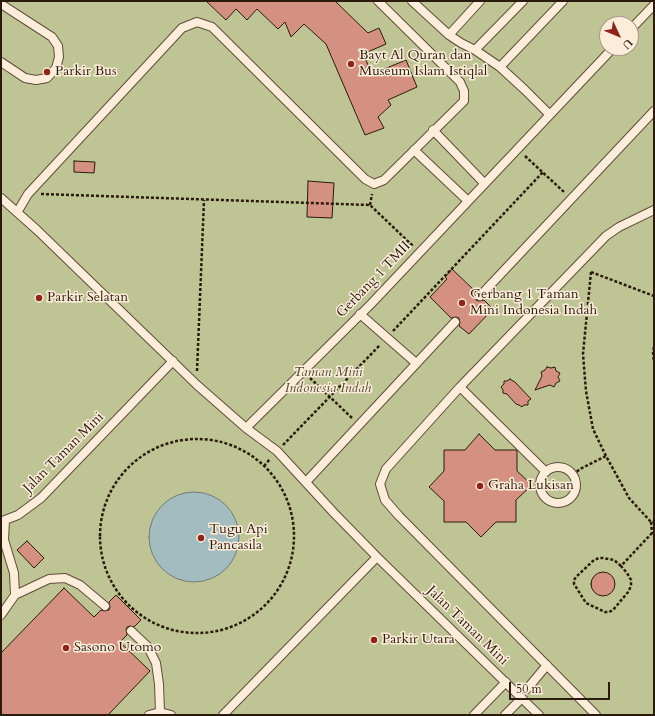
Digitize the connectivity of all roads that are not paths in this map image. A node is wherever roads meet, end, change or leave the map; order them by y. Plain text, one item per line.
1 (378, 1) edge
2 (412, 1) edge
3 (480, 1) edge
4 (523, 1) edge
5 (563, 1) edge
6 (1, 4) edge
7 (654, 5) edge
8 (639, 21) edge
9 (449, 34) junction
10 (475, 50) junction
11 (605, 56) edge
12 (2, 64) edge
13 (500, 67) junction
14 (654, 111) edge
15 (549, 114) junction
16 (433, 130) junction
17 (414, 150) junction
18 (484, 183) junction
19 (1, 198) edge
20 (468, 201) junction
21 (654, 210) edge
22 (18, 212) junction
23 (480, 296) dead end
24 (360, 314) junction
25 (455, 322) dead end
26 (173, 361) junction
27 (416, 363) junction
28 (460, 387) junction
29 (246, 428) junction
30 (546, 472) junction
31 (306, 482) junction
32 (3, 518) edge
33 (377, 557) junction
34 (15, 595) junction
35 (105, 606) dead end
36 (1, 615) edge
37 (131, 631) dead end
38 (547, 665) junction
39 (506, 682) junction
40 (527, 690) dead end
41 (522, 698) junction
42 (160, 712) junction
43 (149, 715) edge
44 (171, 715) edge
45 (223, 715) edge
46 (474, 715) edge
47 (505, 715) edge
48 (539, 715) edge
49 (596, 715) edge

1 - 16 lane
2 - 9 lane
3 - 9 lane
4 - 10 lane
5 - 13 lane
6 - 12 lane
7 - 8 lane
9 - 10 lane
10 - 13 lane
11 - 15 lane, Gerbang 1 TMII
13 - 15 lane
14 - 23 lane
15 - 18 lane, Gerbang 1 TMII
16 - 17 lane
16 - 18 lane
17 - 20 lane
17 - 22 lane
18 - 20 lane, Gerbang 1 TMII
19 - 22 lane, Jalan Taman Mini
20 - 24 lane, Gerbang 1 TMII
21 - 28 lane
22 - 26 lane, Jalan Taman Mini
24 - 27 lane
24 - 29 lane, Gerbang 1 TMII
25 - 27 lane
26 - 29 lane, Jalan Taman Mini
26 - 32 lane, Jalan Taman Mini
27 - 31 lane
28 - 30 lane
28 - 38 lane
29 - 31 lane, Jalan Taman Mini
30 - 30 lane
31 - 33 lane, Jalan Taman Mini
32 - 34 lane, Jalan Taman Mini
33 - 39 lane, Jalan Taman Mini
33 - 45 lane
34 - 35 lane
34 - 36 lane
37 - 42 lane
38 - 40 lane
38 - 49 lane
39 - 41 lane, Jalan Taman Mini
39 - 46 lane
41 - 47 lane
41 - 48 lane, Jalan Taman Mini
42 - 43 lane
42 - 44 lane

